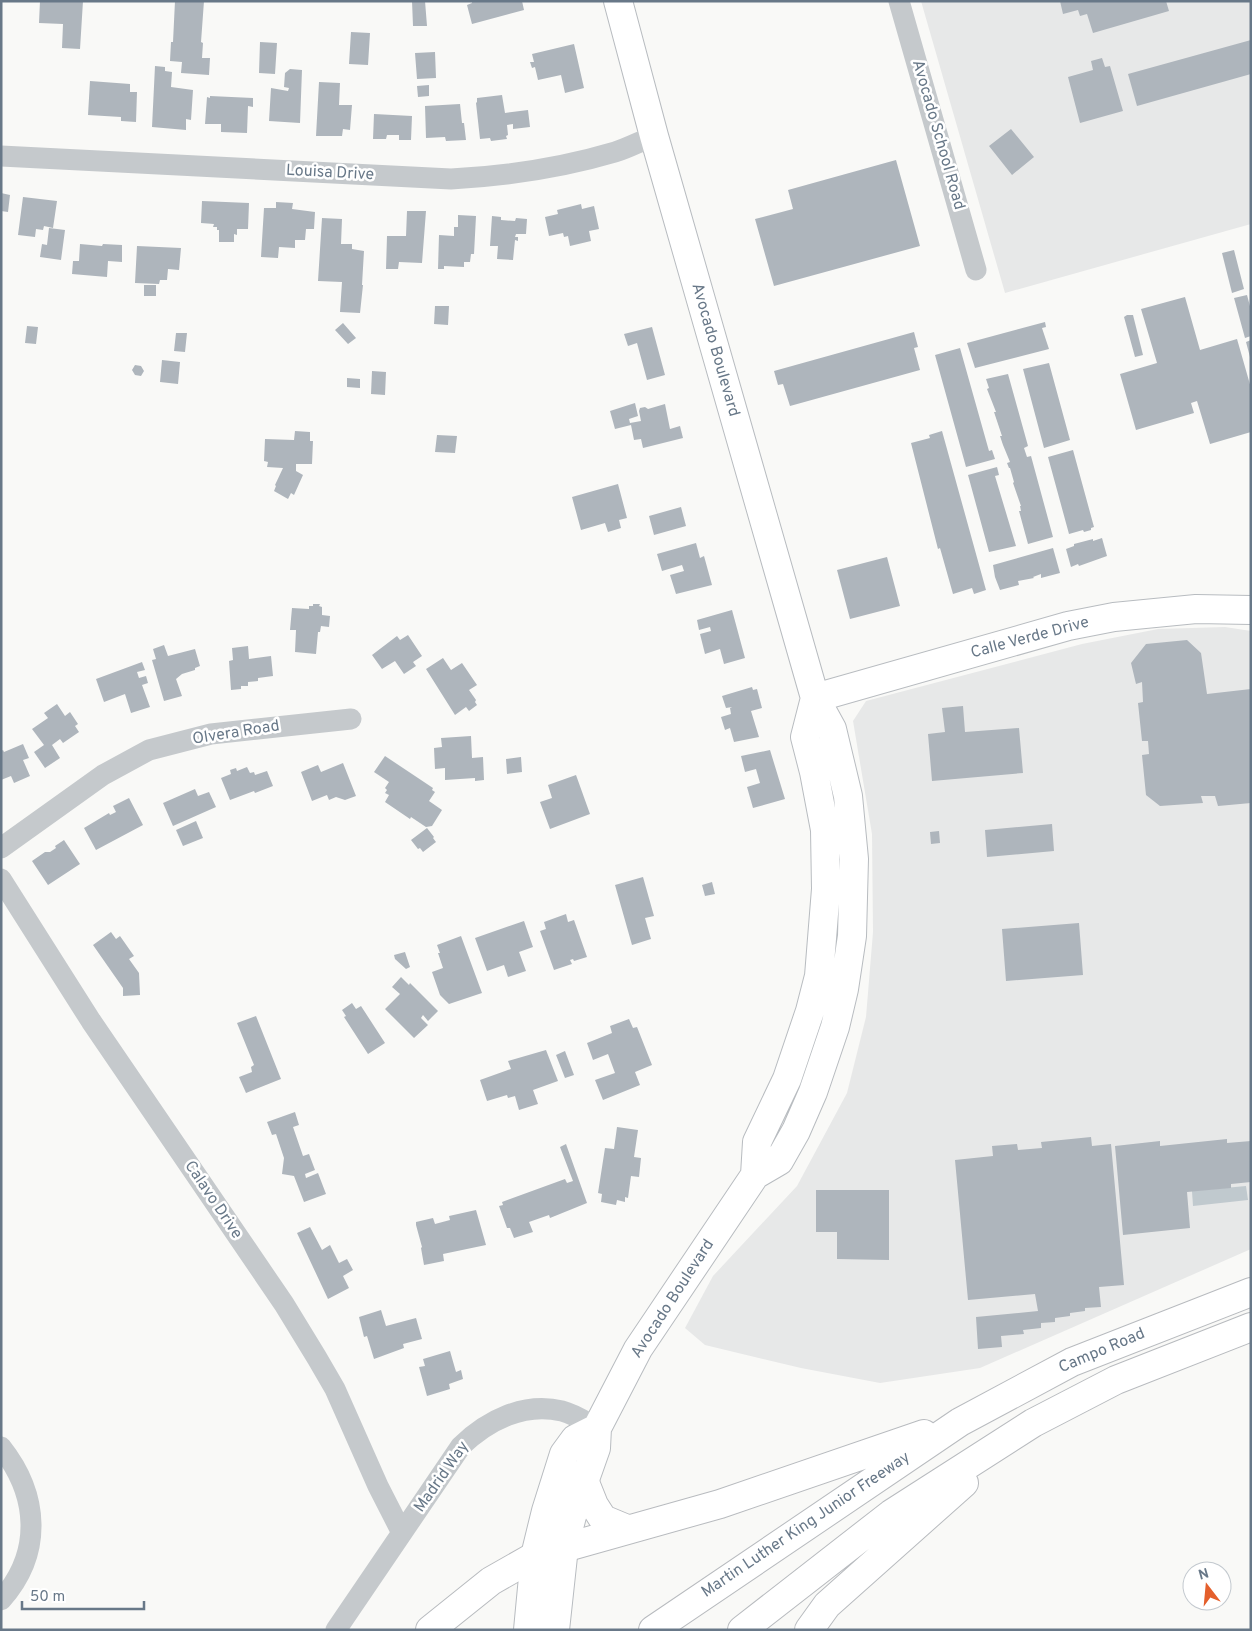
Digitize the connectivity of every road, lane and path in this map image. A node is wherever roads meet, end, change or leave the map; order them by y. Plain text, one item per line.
1 (618, 1) edge
2 (899, 1) edge
3 (654, 136) junction
4 (1, 156) edge
5 (976, 270) dead end
6 (1251, 610) edge
7 (815, 698) junction
8 (351, 719) dead end
9 (1, 848) edge
10 (826, 862) junction
11 (1, 879) edge
12 (845, 984) junction
13 (810, 1011) junction
14 (803, 1114) junction
15 (755, 1175) junction
16 (1251, 1292) edge
17 (1251, 1327) edge
18 (960, 1422) junction
19 (1033, 1423) junction
20 (597, 1428) junction
21 (1, 1447) edge
22 (584, 1480) junction
23 (627, 1530) junction
24 (402, 1533) junction
25 (564, 1547) junction
26 (535, 1556) junction
27 (1, 1600) edge
28 (544, 1600) junction
29 (336, 1630) edge
30 (430, 1630) edge
31 (528, 1630) edge
32 (555, 1630) edge
33 (653, 1630) edge
34 (742, 1630) edge
35 (809, 1630) edge

1 - 3 main road, Avocado Boulevard
2 - 5 street, Avocado School Road
3 - 4 street, Louisa Drive
3 - 7 main road, Avocado Boulevard
6 - 7 main road, Calle Verde Drive
7 - 10 main road
7 - 12 main road, Avocado Boulevard
8 - 9 street, Olvera Road
10 - 12 main road
10 - 13 main road
11 - 24 street, Calavo Drive
12 - 14 main road, Avocado Boulevard
13 - 14 main road
13 - 15 main road
14 - 15 main road, Avocado Boulevard
15 - 20 main road, Avocado Boulevard
16 - 18 main road, Campo Road
17 - 19 main road, Campo Road
18 - 23 main road
18 - 33 main road, Martin Luther King Junior Freeway
19 - 34 main road
19 - 35 main road
20 - 22 main road, Avocado Boulevard
20 - 24 street, Madrid Way
20 - 26 main road, Avocado Boulevard
21 - 27 street
22 - 23 main road
22 - 25 main road, Avocado Boulevard
23 - 25 main road
24 - 29 street, Madrid Way
25 - 26 main road
25 - 28 main road, Avocado Boulevard
26 - 28 main road, Avocado Boulevard
26 - 30 main road
28 - 31 main road
28 - 32 main road, Avocado Boulevard

